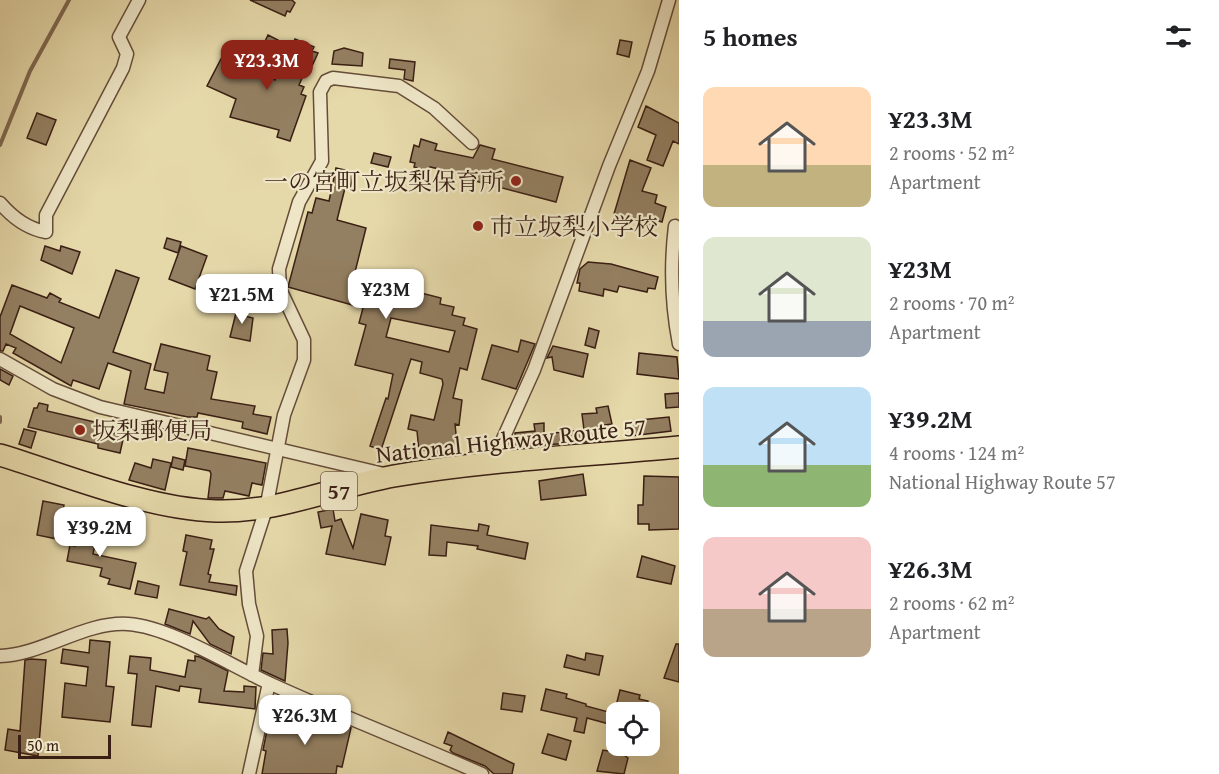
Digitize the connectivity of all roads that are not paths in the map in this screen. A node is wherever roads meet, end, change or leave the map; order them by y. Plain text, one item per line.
1 (139, 0) edge
2 (669, 0) edge
3 (472, 143) dead end
4 (0, 203) edge
5 (675, 226) dead end
6 (679, 344) edge
7 (0, 359) edge
8 (679, 447) edge
9 (278, 449) junction
10 (2, 456) edge
11 (495, 464) junction
12 (394, 476) junction
13 (266, 509) junction
14 (0, 656) edge
15 (252, 675) junction
16 (268, 683) junction
17 (249, 774) edge
18 (482, 774) edge

1 - 4 street
2 - 11 street
3 - 9 street
5 - 6 street
7 - 9 street
8 - 11 highway, National Highway Route 57 / 57
9 - 12 street
9 - 13 street
10 - 13 highway, National Highway Route 57 / 57
11 - 12 highway, National Highway Route 57 / 57
12 - 13 highway, National Highway Route 57 / 57
13 - 15 street
14 - 15 street
15 - 16 street
16 - 17 street
16 - 18 street

